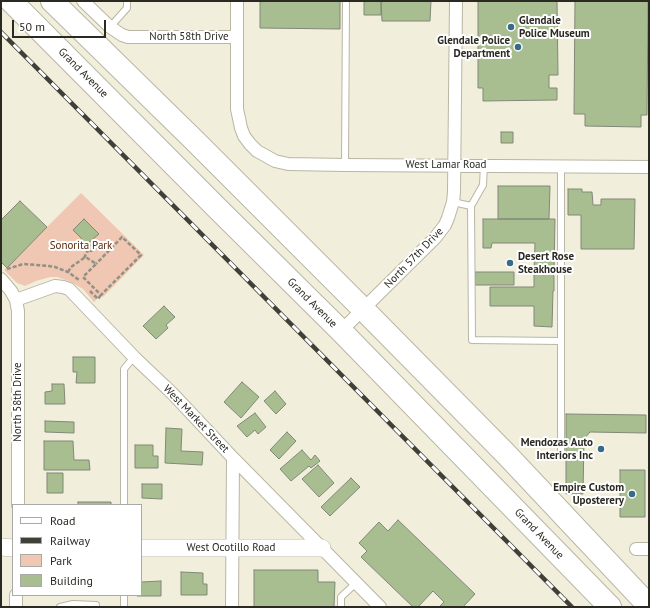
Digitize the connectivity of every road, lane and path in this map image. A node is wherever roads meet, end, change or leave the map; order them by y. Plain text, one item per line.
1 (12, 1) edge
2 (52, 1) edge
3 (83, 1) edge
4 (127, 1) edge
5 (237, 1) edge
6 (346, 1) edge
7 (456, 1) edge
8 (110, 27) junction
9 (237, 37) junction
10 (345, 165) junction
11 (455, 165) junction
12 (484, 165) junction
13 (561, 166) junction
14 (649, 167) edge
15 (453, 202) junction
16 (471, 206) junction
17 (90, 250) dead end
18 (84, 258) junction
19 (96, 264) junction
20 (68, 272) dead end
21 (1, 279) edge
22 (101, 295) junction
23 (98, 299) dead end
24 (16, 300) junction
25 (363, 309) junction
26 (341, 331) junction
27 (561, 341) junction
28 (134, 356) junction
29 (561, 454) dead end
30 (233, 458) junction
31 (18, 504) edge
32 (124, 504) edge
33 (1, 548) edge
34 (12, 548) edge
35 (142, 548) edge
36 (232, 548) junction
37 (322, 548) junction
38 (636, 549) dead end
39 (649, 549) edge
40 (356, 583) junction
41 (16, 596) edge
42 (124, 596) edge
43 (96, 605) dead end
44 (649, 606) edge
45 (16, 607) edge
46 (60, 607) edge
47 (124, 607) edge
48 (232, 607) edge
49 (341, 607) edge
50 (380, 607) edge
51 (610, 607) edge

1 - 26 highway, Grand Avenue
2 - 25 highway
3 - 8 street, North 58th Drive
4 - 8 lane
5 - 9 street
6 - 10 lane
7 - 11 street, North 57th Drive
8 - 9 street, North 58th Drive
9 - 10 street, West Lamar Road
10 - 11 street, West Lamar Road
11 - 12 street, West Lamar Road
11 - 15 street, North 57th Drive
12 - 13 street, West Lamar Road
12 - 16 lane
13 - 14 street, West Lamar Road
13 - 27 lane
15 - 16 lane
15 - 25 street, North 57th Drive
16 - 27 lane
17 - 18 path
18 - 19 path
18 - 20 path
19 - 22 path
19 - 22 path
21 - 24 street
22 - 23 path
24 - 28 street, West Market Street
24 - 31 street, North 58th Drive
25 - 26 street, North 57th Drive
25 - 44 highway
26 - 51 highway, Grand Avenue
27 - 29 lane
28 - 30 street, West Market Street
28 - 32 lane
30 - 36 street
30 - 37 street, West Market Street
33 - 34 street
35 - 36 street, West Ocotillo Road
36 - 37 street, West Ocotillo Road
36 - 48 street
37 - 40 street, West Market Street
38 - 39 street
40 - 49 lane
40 - 50 street, West Market Street
41 - 45 street
42 - 47 lane
43 - 46 lane

